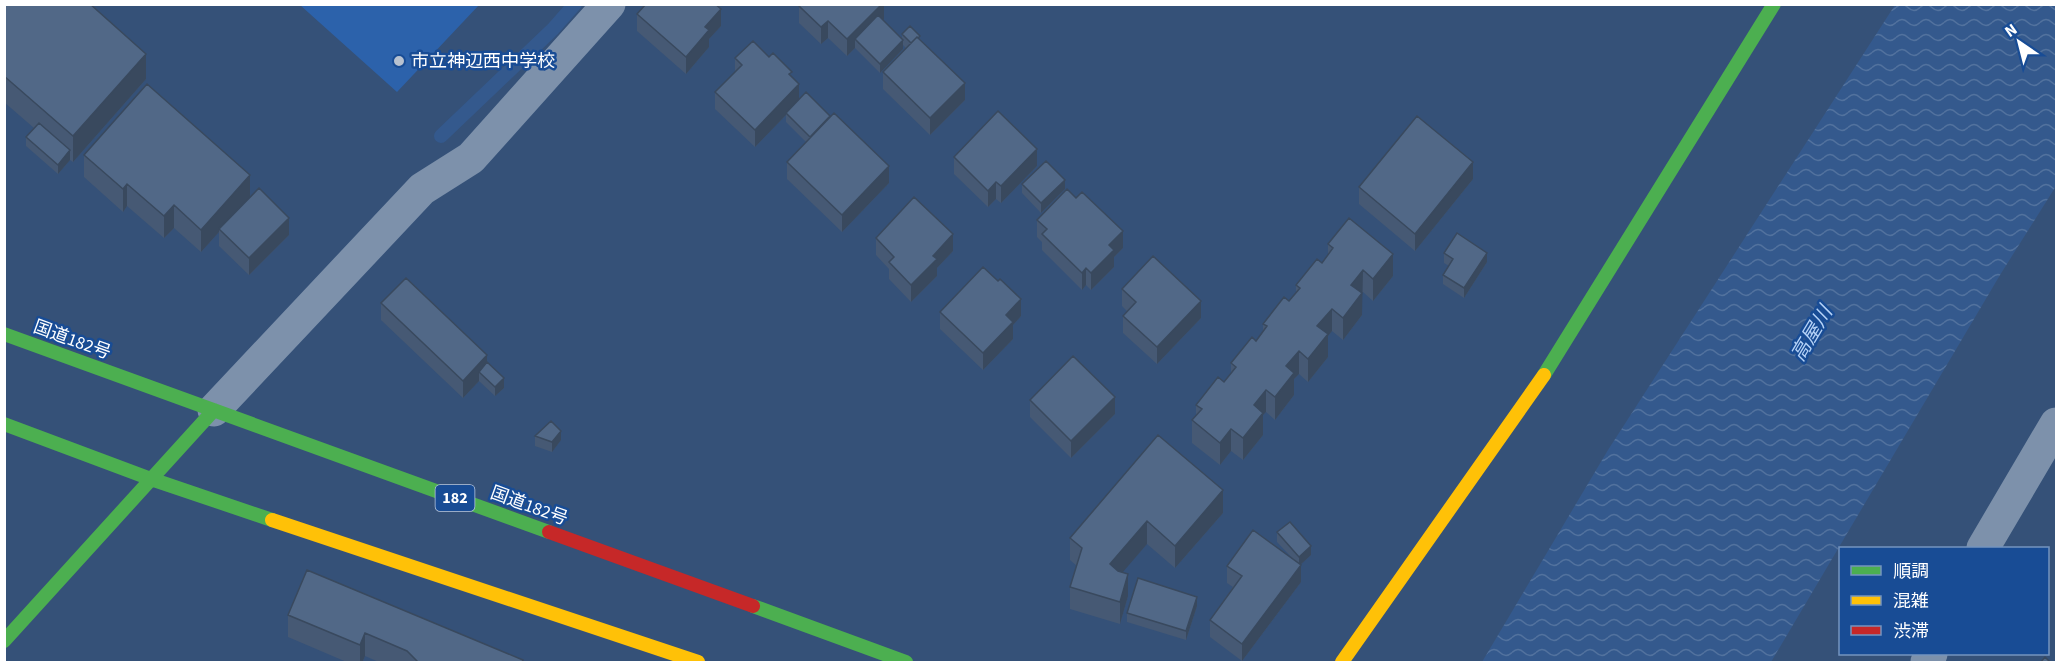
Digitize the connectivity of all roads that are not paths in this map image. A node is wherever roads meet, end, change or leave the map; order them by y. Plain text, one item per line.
1 (609, 4) edge
2 (1774, 4) edge
3 (4, 334) edge
4 (214, 410) junction
5 (4, 424) edge
6 (2056, 424) edge
7 (151, 479) junction
8 (1984, 547) edge
9 (4, 641) edge
10 (698, 663) edge
11 (906, 663) edge
12 (1342, 663) edge

1 - 4 street
2 - 12 main road
3 - 4 main road, 国道182号 / 182
4 - 7 main road
4 - 11 main road, 国道182号 / 182
5 - 7 main road
6 - 8 street
7 - 9 main road
7 - 10 main road

